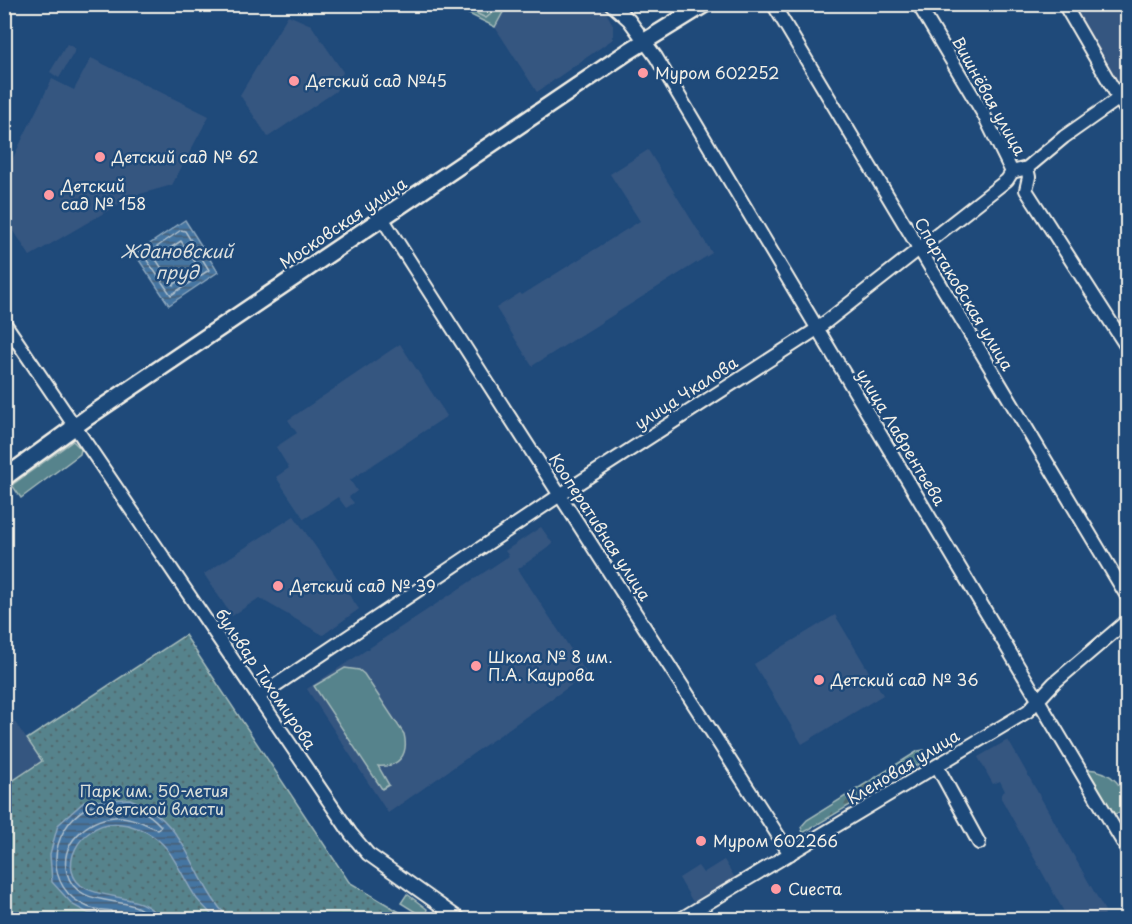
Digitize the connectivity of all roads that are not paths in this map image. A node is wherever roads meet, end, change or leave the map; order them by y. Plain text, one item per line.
1 (611, 4) edge
2 (705, 4) edge
3 (774, 4) edge
4 (918, 4) edge
5 (1064, 4) edge
6 (646, 40) junction
7 (1118, 99) junction
8 (1128, 114) edge
9 (1027, 168) junction
10 (1010, 176) junction
11 (1026, 190) junction
12 (382, 218) junction
13 (919, 250) junction
14 (4, 322) edge
15 (817, 329) junction
16 (1128, 349) edge
17 (76, 426) junction
18 (4, 478) edge
19 (560, 495) junction
20 (1128, 598) edge
21 (1128, 620) edge
22 (258, 697) junction
23 (1038, 701) junction
24 (937, 766) junction
25 (1128, 825) edge
26 (1116, 831) junction
27 (979, 843) dead end
28 (1128, 851) edge
29 (790, 854) junction
30 (461, 920) edge
31 (679, 920) edge

1 - 6 street, улица Лаврентьева
2 - 6 main road, Московская улица
3 - 13 street, Спартаковская улица
4 - 10 street, Вишнёвая улица
5 - 7 street
6 - 12 main road, Московская улица
6 - 15 street, улица Лаврентьева
7 - 8 street
7 - 9 street, улица Чкалова
9 - 10 street, улица Чкалова
9 - 11 street, Вишнёвая улица
10 - 11 street, Вишнёвая улица
10 - 13 street, улица Чкалова
11 - 16 street, Вишнёвая улица
12 - 17 main road, Московская улица
12 - 19 street, Кооперативная улица
13 - 15 street, улица Чкалова
13 - 20 street, Спартаковская улица
14 - 17 street, бульвар Тихомирова
15 - 19 street, улица Чкалова
15 - 23 street, улица Лаврентьева
17 - 18 main road, Московская улица
17 - 22 street, бульвар Тихомирова
19 - 22 street, улица Чкалова
19 - 29 street, Кооперативная улица
21 - 23 street, Кленовая улица
22 - 30 street, бульвар Тихомирова
23 - 24 street, Кленовая улица
23 - 26 street, улица Лаврентьева
24 - 27 street
24 - 29 street, Кленовая улица
25 - 26 street
26 - 28 street, улица Лаврентьева
29 - 31 street, Кленовая улица

